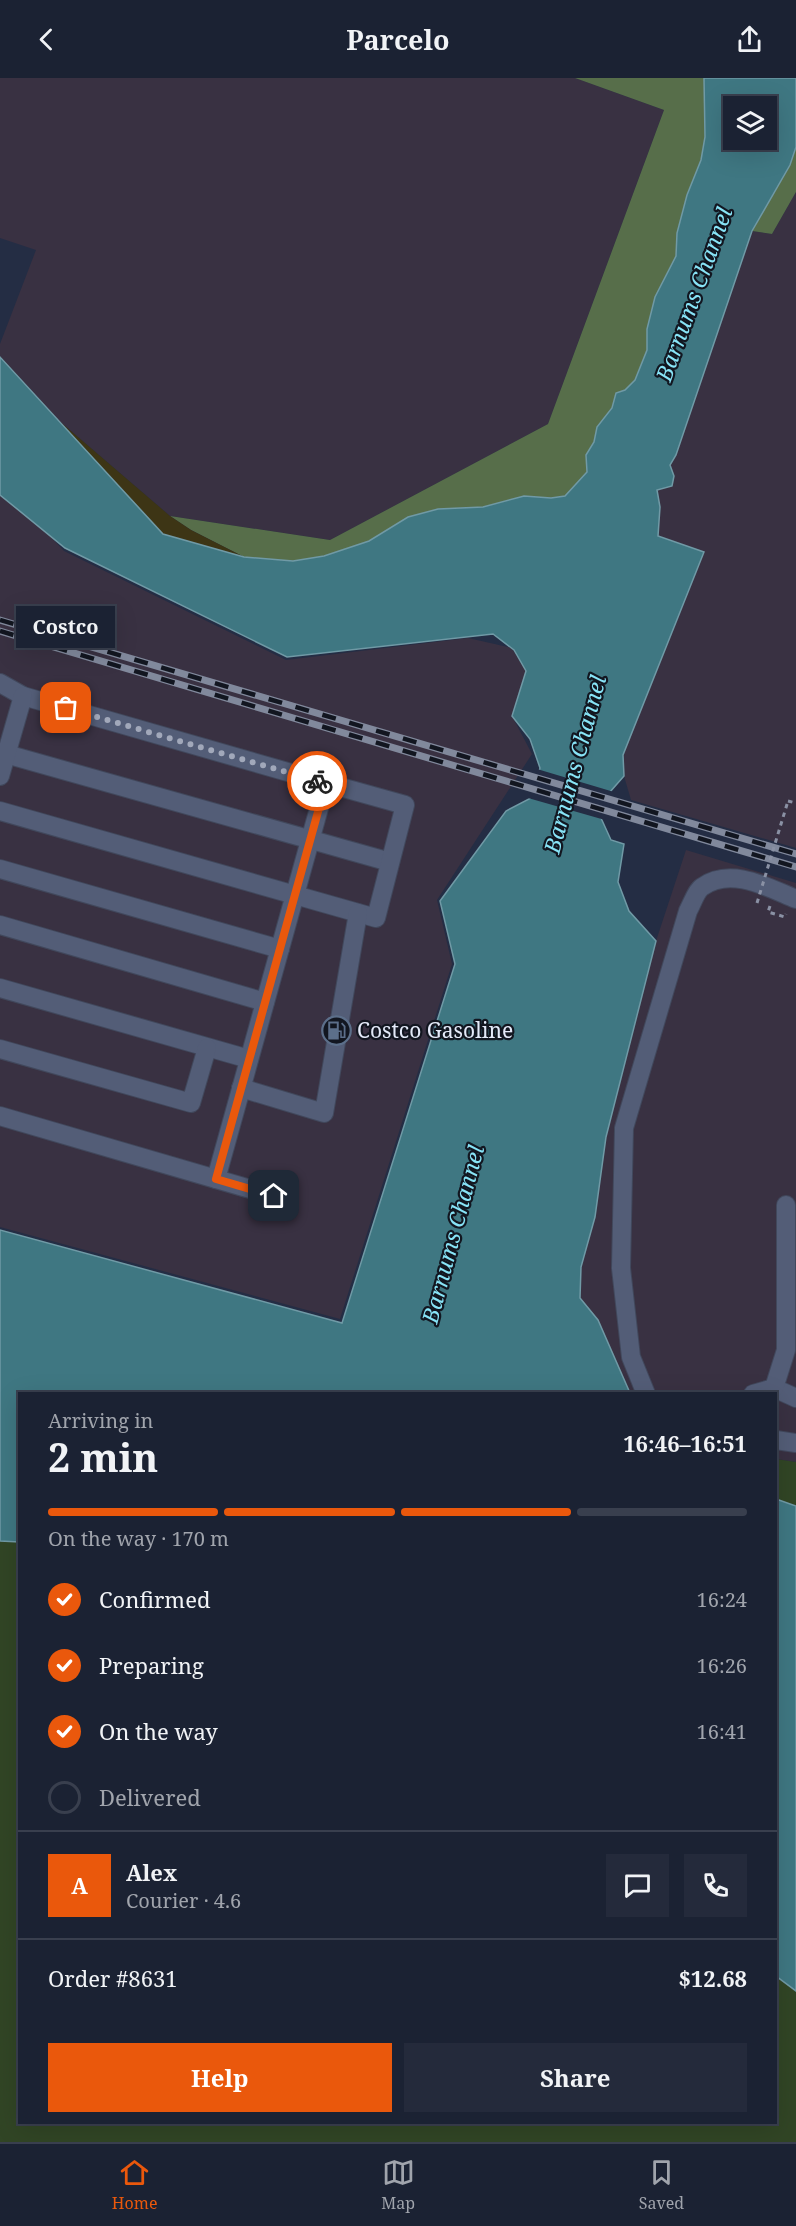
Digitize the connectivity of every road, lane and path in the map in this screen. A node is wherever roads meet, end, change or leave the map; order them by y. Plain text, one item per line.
1 (0, 683) edge
2 (23, 696) junction
3 (6, 754) junction
4 (0, 776) edge
5 (326, 783) junction
6 (796, 803) edge
7 (0, 811) edge
8 (310, 840) junction
9 (390, 862) junction
10 (0, 869) edge
11 (295, 896) junction
12 (796, 899) edge
13 (757, 903) dead end
14 (358, 913) junction
15 (0, 925) edge
16 (280, 949) junction
17 (0, 988) edge
18 (265, 1002) junction
19 (207, 1047) junction
20 (0, 1049) edge
21 (249, 1059) junction
22 (241, 1088) junction
23 (0, 1116) edge
24 (216, 1179) junction
25 (274, 1196) dead end
26 (786, 1205) dead end
27 (774, 1388) junction
28 (645, 1392) edge
29 (760, 1392) edge
30 (796, 1398) edge
31 (777, 1440) edge
32 (796, 1443) edge

1 - 2 street
2 - 3 street
2 - 5 street
3 - 4 street
3 - 8 street
5 - 8 street
5 - 9 street
6 - 13 path, bridge
7 - 11 street
8 - 9 street
8 - 11 street
9 - 14 street
10 - 16 street
11 - 14 street
11 - 16 street
12 - 28 street
14 - 22 street
15 - 18 street
16 - 18 street
17 - 19 street
18 - 21 street
19 - 20 street
19 - 21 street
21 - 22 street
22 - 24 street
23 - 24 street
24 - 25 street
26 - 27 street
27 - 29 street
27 - 30 street
31 - 32 street

